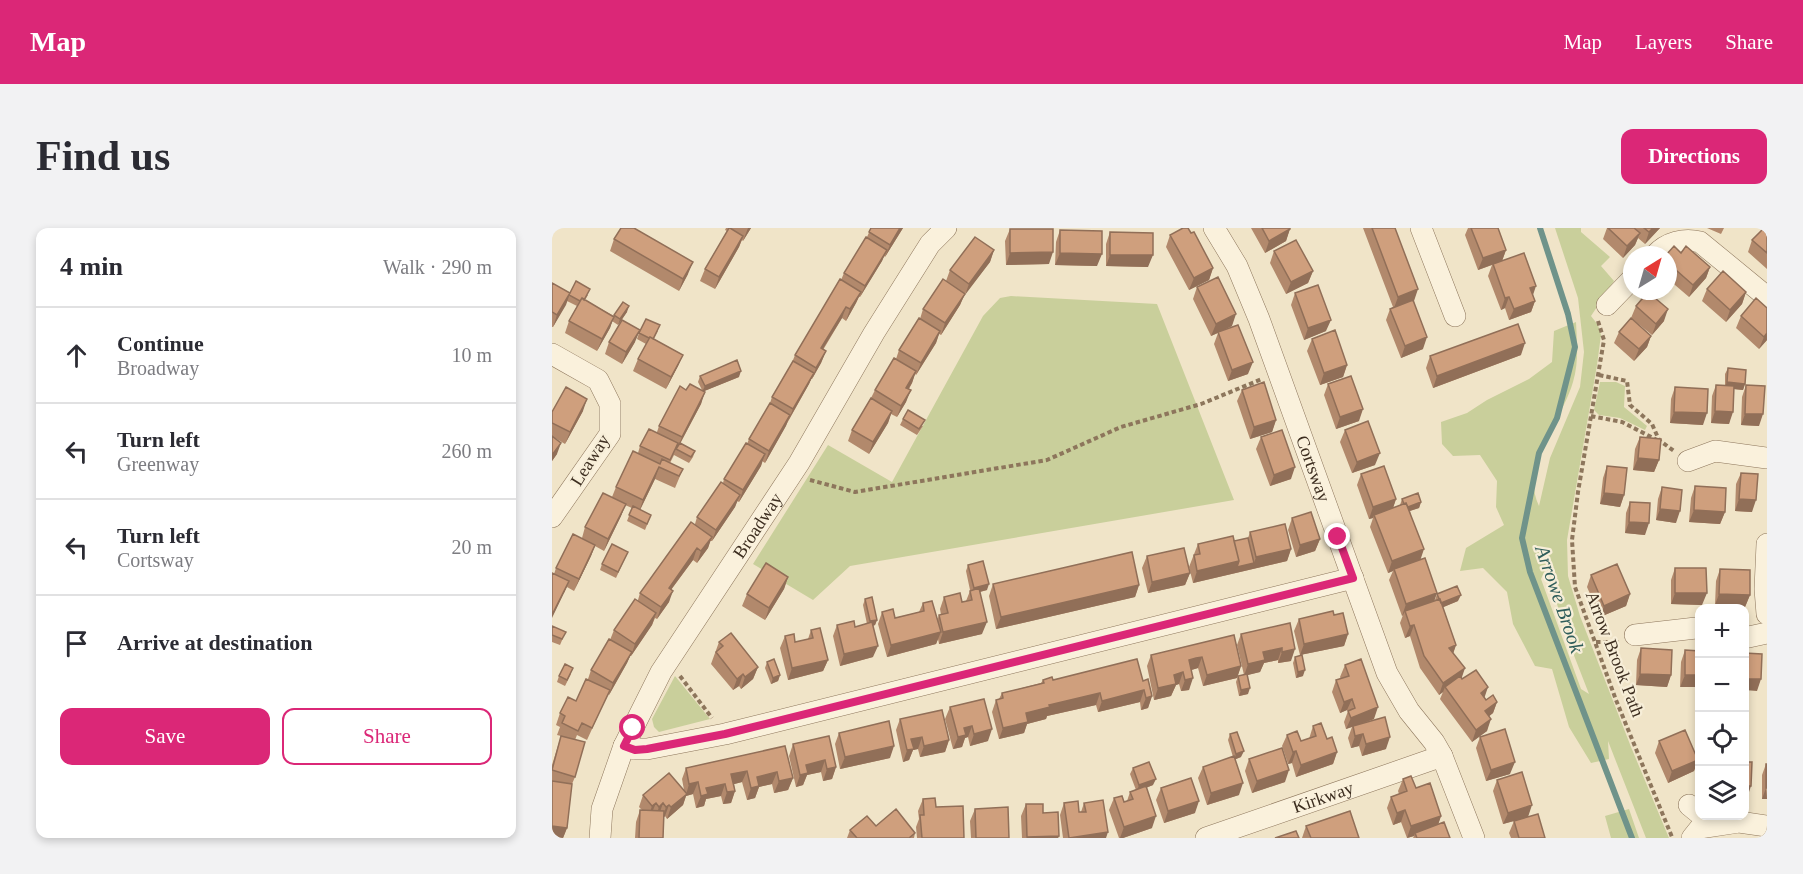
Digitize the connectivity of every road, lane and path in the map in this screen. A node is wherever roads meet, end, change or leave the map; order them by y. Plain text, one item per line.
1 (946, 228) edge
2 (1214, 228) edge
3 (1420, 228) edge
4 (1668, 246) edge
5 (1623, 288) edge
6 (1767, 297) edge
7 (1607, 305) joint
8 (1455, 316) dead end
9 (552, 354) edge
10 (1278, 373) junction
11 (1599, 375) junction
12 (1591, 416) junction
13 (1659, 440) junction
14 (1767, 458) edge
15 (1688, 461) joint
16 (792, 475) junction
17 (552, 517) edge
18 (1767, 544) edge
19 (1353, 578) junction
20 (1767, 614) edge
21 (1695, 628) edge
22 (1767, 633) edge
23 (1635, 635) dead end
24 (1749, 638) edge
25 (668, 661) junction
26 (725, 734) junction
27 (624, 746) junction
28 (1442, 756) junction
29 (1701, 820) edge
30 (1728, 820) edge
31 (1767, 826) edge
32 (600, 838) edge
33 (1206, 838) edge
34 (1474, 838) edge
35 (1672, 838) edge
36 (1692, 838) edge

1 - 16 street, Broadway
2 - 10 street, Cortsway
3 - 8 street
4 - 6 street
5 - 7 street
7 - 11 path, Arrow Brook Path
9 - 17 street, Leaway
10 - 16 path
10 - 19 street, Cortsway
11 - 12 path, Arrow Brook Path
11 - 13 path
12 - 13 path
12 - 35 path, Arrow Brook Path
13 - 15 path
14 - 15 street
16 - 25 street, Broadway
18 - 20 street
19 - 26 street
19 - 28 street, Cortsway
21 - 23 street
22 - 24 street
25 - 26 path
25 - 27 street, Broadway
26 - 27 street
27 - 32 street, Broadway
28 - 33 street, Kirkway
28 - 34 street, Cortsway
29 - 36 street
30 - 31 street

